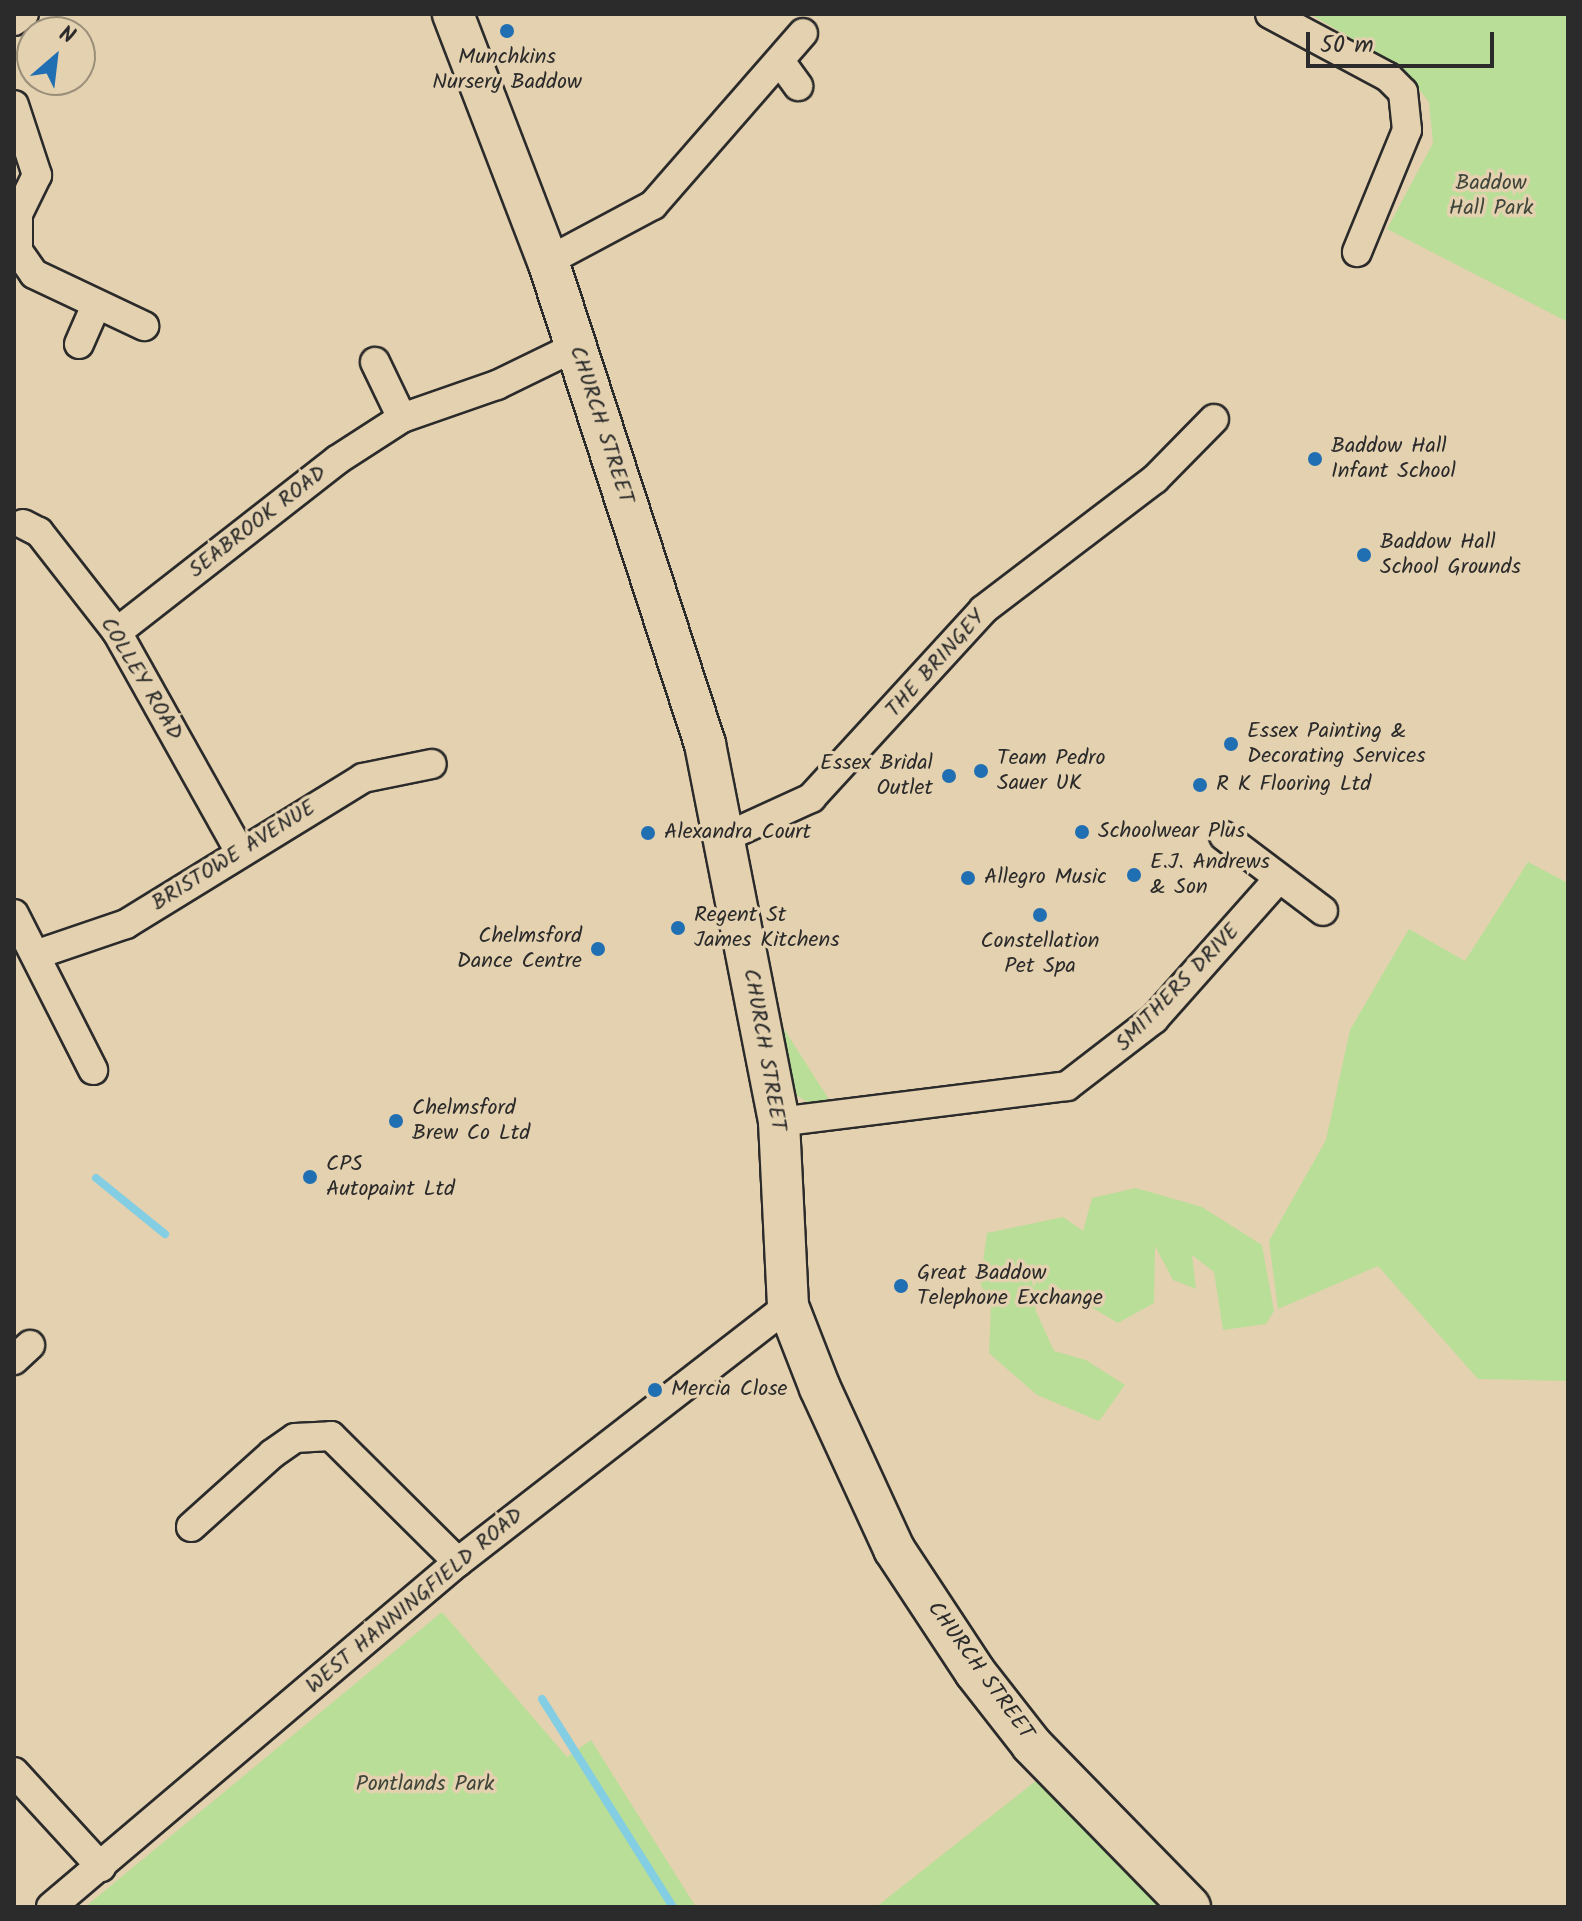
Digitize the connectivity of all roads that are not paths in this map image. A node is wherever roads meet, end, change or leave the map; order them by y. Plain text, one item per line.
1 (24, 14) edge
2 (453, 14) edge
3 (1270, 14) edge
4 (14, 21) edge
5 (803, 33) dead end
6 (780, 61) junction
7 (798, 86) dead end
8 (14, 105) edge
9 (1357, 252) dead end
10 (548, 261) junction
11 (96, 305) junction
12 (144, 326) dead end
13 (79, 344) dead end
14 (575, 347) junction
15 (375, 362) dead end
16 (402, 418) junction
17 (1214, 419) dead end
18 (22, 524) edge
19 (117, 632) junction
20 (432, 764) dead end
21 (1224, 836) dead end
22 (726, 837) junction
23 (239, 850) junction
24 (1279, 878) junction
25 (1323, 911) dead end
26 (14, 914) edge
27 (38, 954) junction
28 (93, 1070) dead end
29 (779, 1122) junction
30 (788, 1306) junction
31 (191, 1527) dead end
32 (458, 1562) junction
33 (14, 1772) edge
34 (101, 1867) junction
35 (51, 1907) edge
36 (1190, 1907) edge

1 - 4 street
2 - 10 street, CHURCH STREET
3 - 9 street
5 - 6 street
6 - 7 street
6 - 10 street
8 - 11 street
10 - 14 street, CHURCH STREET
11 - 12 street
11 - 13 street
14 - 16 street, SEABROOK ROAD
14 - 22 street, CHURCH STREET
15 - 16 street
16 - 19 street, SEABROOK ROAD
17 - 22 street, THE BRINGEY
18 - 19 street, COLLEY ROAD
19 - 23 street, COLLEY ROAD
20 - 23 street, BRISTOWE AVENUE
21 - 24 street
22 - 29 street, CHURCH STREET
23 - 27 street, BRISTOWE AVENUE
24 - 25 street
24 - 29 street, SMITHERS DRIVE
26 - 27 street
27 - 28 street
29 - 30 street, CHURCH STREET
30 - 32 street, WEST HANNINGFIELD ROAD
30 - 36 street, CHURCH STREET
31 - 32 street
32 - 34 street, WEST HANNINGFIELD ROAD
33 - 34 street
34 - 35 street, WEST HANNINGFIELD ROAD

